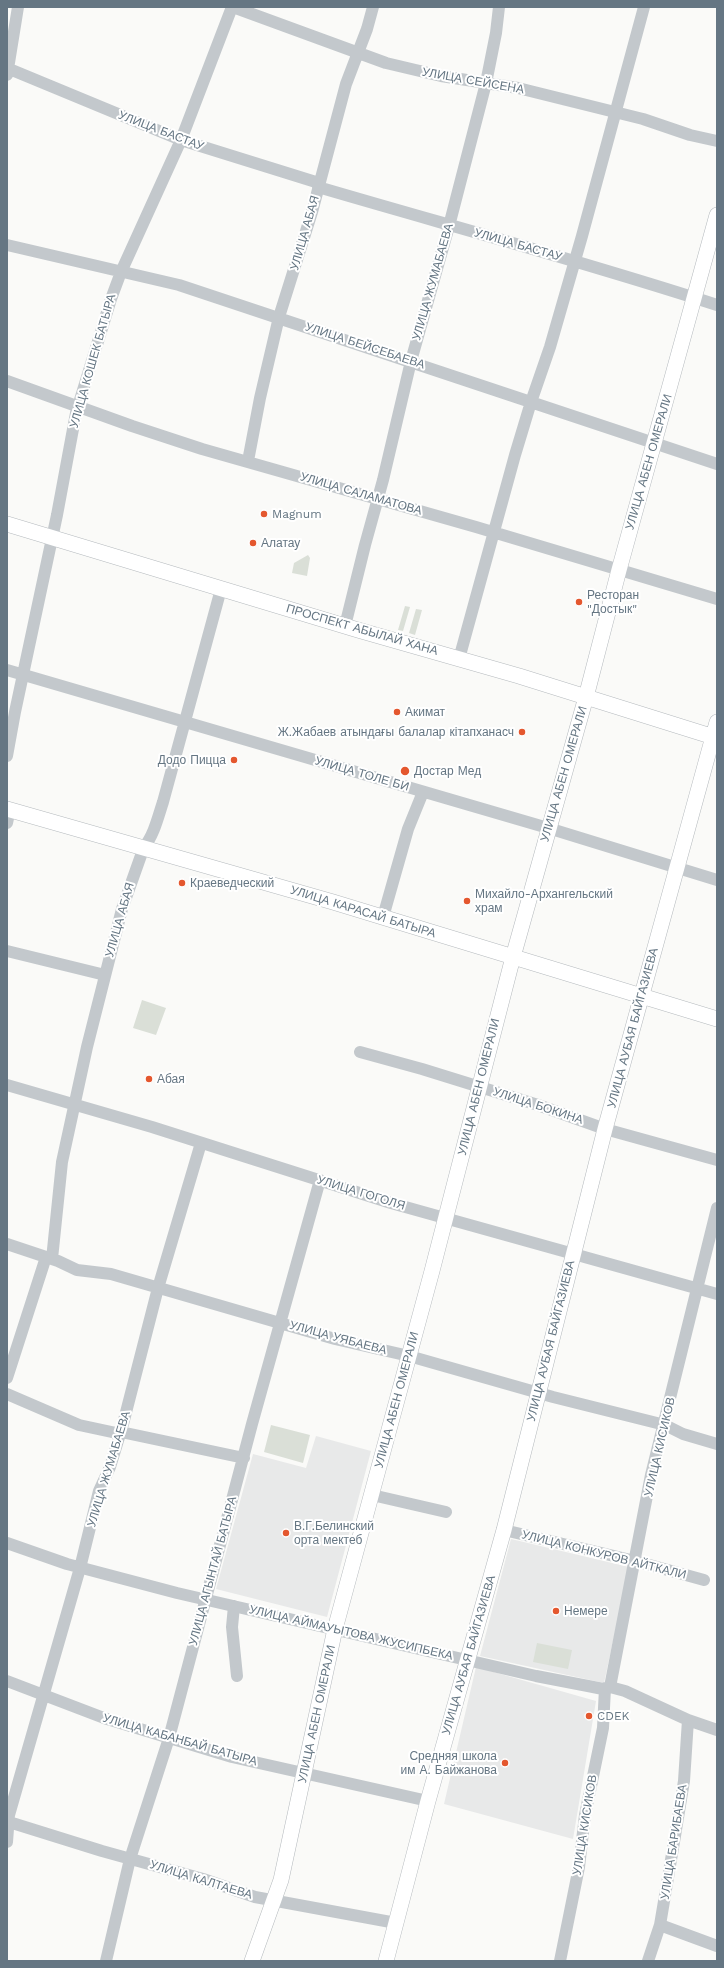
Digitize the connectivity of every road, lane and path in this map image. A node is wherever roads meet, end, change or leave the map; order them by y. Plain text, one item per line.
1 (18, 7) edge
2 (232, 7) edge
3 (373, 7) edge
4 (499, 7) edge
5 (644, 7) edge
6 (358, 52) junction
7 (8, 70) edge
8 (486, 82) junction
9 (615, 112) junction
10 (181, 140) junction
11 (717, 141) edge
12 (319, 185) junction
13 (717, 215) edge
14 (449, 226) junction
15 (7, 245) edge
16 (574, 261) junction
17 (121, 272) junction
18 (694, 297) junction
19 (717, 305) edge
20 (279, 317) junction
21 (411, 361) junction
22 (7, 381) edge
23 (531, 402) junction
24 (78, 407) junction
25 (655, 443) junction
26 (248, 461) junction
27 (717, 464) edge
28 (379, 499) junction
29 (7, 524) edge
30 (495, 532) junction
31 (52, 539) junction
32 (619, 570) junction
33 (221, 589) junction
34 (717, 599) edge
35 (345, 626) junction
36 (459, 659) junction
37 (7, 670) edge
38 (23, 675) junction
39 (586, 697) junction
40 (717, 722) edge
41 (186, 723) junction
42 (715, 737) edge
43 (7, 756) edge
44 (423, 792) junction
45 (8, 814) edge
46 (548, 828) junction
47 (144, 847) junction
48 (677, 867) junction
49 (717, 880) edge
50 (383, 918) junction
51 (7, 951) edge
52 (513, 957) junction
53 (104, 975) junction
54 (642, 997) junction
55 (717, 1019) edge
56 (360, 1052) dead end
57 (7, 1085) edge
58 (479, 1087) junction
59 (75, 1104) junction
60 (605, 1129) junction
61 (200, 1143) junction
62 (717, 1160) edge
63 (320, 1180) junction
64 (717, 1208) edge
65 (445, 1218) junction
66 (7, 1244) edge
67 (573, 1254) junction
68 (49, 1258) junction
69 (158, 1288) junction
70 (696, 1288) junction
71 (717, 1294) edge
72 (281, 1323) junction
73 (409, 1356) junction
74 (7, 1378) edge
75 (539, 1392) junction
76 (7, 1394) edge
77 (665, 1425) junction
78 (121, 1433) junction
79 (717, 1444) edge
80 (244, 1458) junction
81 (372, 1495) junction
82 (446, 1512) dead end
83 (504, 1530) junction
84 (7, 1543) edge
85 (635, 1560) junction
86 (80, 1568) junction
87 (704, 1580) dead end
88 (205, 1599) junction
89 (234, 1606) junction
90 (335, 1630) junction
91 (468, 1660) junction
92 (237, 1676) dead end
93 (7, 1681) edge
94 (607, 1688) junction
95 (44, 1696) junction
96 (688, 1720) junction
97 (717, 1730) edge
98 (169, 1738) junction
99 (304, 1772) junction
100 (428, 1801) junction
101 (8, 1817) edge
102 (7, 1842) edge
103 (130, 1859) junction
104 (275, 1900) junction
105 (396, 1923) junction
106 (660, 1926) junction
107 (717, 1946) edge
108 (106, 1961) edge
109 (252, 1961) edge
110 (388, 1961) edge
111 (560, 1961) edge
112 (648, 1961) edge

1 - 7 street
2 - 6 street, УЛИЦА СЕЙСЕНА
2 - 10 street, УЛИЦА КОШЕК БАТЫРА
3 - 6 street, УЛИЦА АБАЯ
4 - 8 street, УЛИЦА ЖУМАБАЕВА
5 - 9 street
6 - 8 street, УЛИЦА СЕЙСЕНА
6 - 12 street, УЛИЦА АБАЯ
7 - 10 street, УЛИЦА БАСТАУ
8 - 9 street, УЛИЦА СЕЙСЕНА
8 - 14 street, УЛИЦА ЖУМАБАЕВА
9 - 11 street, УЛИЦА СЕЙСЕНА
9 - 16 street
10 - 12 street, УЛИЦА БАСТАУ
10 - 17 street, УЛИЦА КОШЕК БАТЫРА
12 - 14 street, УЛИЦА БАСТАУ
12 - 20 street, УЛИЦА АБАЯ
13 - 18 main road, УЛИЦА АБЕН ОМЕРАЛИ
14 - 16 street, УЛИЦА БАСТАУ
14 - 21 street, УЛИЦА ЖУМАБАЕВА
15 - 17 street, УЛИЦА БЕЙСЕБАЕВА
16 - 18 street, УЛИЦА БАСТАУ
16 - 23 street
17 - 20 street, УЛИЦА БЕЙСЕБАЕВА
17 - 24 street, УЛИЦА КОШЕК БАТЫРА
18 - 19 street, УЛИЦА БАСТАУ
18 - 25 main road, УЛИЦА АБЕН ОМЕРАЛИ
20 - 21 street, УЛИЦА БЕЙСЕБАЕВА
20 - 26 street, УЛИЦА АБАЯ
21 - 23 street, УЛИЦА БЕЙСЕБАЕВА
21 - 28 street, УЛИЦА ЖУМАБАЕВА
22 - 24 street, УЛИЦА САЛАМАТОВА
23 - 25 street, УЛИЦА БЕЙСЕБАЕВА
23 - 30 street
24 - 26 street, УЛИЦА САЛАМАТОВА
24 - 31 street, УЛИЦА КОШЕК БАТЫРА
25 - 27 street, УЛИЦА БЕЙСЕБАЕВА
25 - 32 main road, УЛИЦА АБЕН ОМЕРАЛИ
26 - 28 street, УЛИЦА САЛАМАТОВА
28 - 30 street, УЛИЦА САЛАМАТОВА
28 - 35 street, УЛИЦА ЖУМАБАЕВА
29 - 31 main road, ПРОСПЕКТ АБЫЛАЙ ХАНА
30 - 32 street, УЛИЦА САЛАМАТОВА
30 - 36 street
31 - 33 main road, ПРОСПЕКТ АБЫЛАЙ ХАНА
31 - 38 street, УЛИЦА КОШЕК БАТЫРА
32 - 34 street, УЛИЦА САЛАМАТОВА
32 - 39 main road, УЛИЦА АБЕН ОМЕРАЛИ
33 - 35 main road, ПРОСПЕКТ АБЫЛАЙ ХАНА
33 - 41 street, УЛИЦА АБАЯ
35 - 36 main road, ПРОСПЕКТ АБЫЛАЙ ХАНА
36 - 39 main road, ПРОСПЕКТ АБЫЛАЙ ХАНА
37 - 38 street, УЛИЦА ТОЛЕ БИ
38 - 41 street, УЛИЦА ТОЛЕ БИ
38 - 43 street, УЛИЦА КОШЕК БАТЫРА
39 - 42 main road, ПРОСПЕКТ АБЫЛАЙ ХАНА
39 - 46 main road, УЛИЦА АБЕН ОМЕРАЛИ
40 - 42 main road, УЛИЦА АУБАЯ БАЙГАЗИЕВА
41 - 44 street, УЛИЦА ТОЛЕ БИ
41 - 47 street, УЛИЦА АБАЯ
42 - 48 main road, УЛИЦА АУБАЯ БАЙГАЗИЕВА
44 - 46 street, УЛИЦА ТОЛЕ БИ
44 - 50 street
45 - 47 main road, УЛИЦА КАРАСАЙ БАТЫРА
46 - 48 street, УЛИЦА ТОЛЕ БИ
46 - 52 main road, УЛИЦА АБЕН ОМЕРАЛИ
47 - 50 main road, УЛИЦА КАРАСАЙ БАТЫРА
47 - 53 street, УЛИЦА АБАЯ
48 - 49 street, УЛИЦА ТОЛЕ БИ
48 - 54 main road, УЛИЦА АУБАЯ БАЙГАЗИЕВА
50 - 52 main road, УЛИЦА КАРАСАЙ БАТЫРА
51 - 53 street
52 - 54 main road, УЛИЦА КАРАСАЙ БАТЫРА
52 - 58 main road, УЛИЦА АБЕН ОМЕРАЛИ
53 - 59 street, УЛИЦА АБАЯ
54 - 55 main road, УЛИЦА КАРАСАЙ БАТЫРА
54 - 60 main road, УЛИЦА АУБАЯ БАЙГАЗИЕВА
56 - 58 street, УЛИЦА БОКИНА
57 - 59 street, УЛИЦА ГОГОЛЯ
58 - 60 street, УЛИЦА БОКИНА
58 - 65 main road, УЛИЦА АБЕН ОМЕРАЛИ
59 - 61 street, УЛИЦА ГОГОЛЯ
59 - 68 street, УЛИЦА АБАЯ
60 - 62 street, УЛИЦА БОКИНА
60 - 67 main road, УЛИЦА АУБАЯ БАЙГАЗИЕВА
61 - 63 street, УЛИЦА ГОГОЛЯ
61 - 69 street, УЛИЦА ЖУМАБАЕВА
63 - 65 street, УЛИЦА ГОГОЛЯ
63 - 72 street, УЛИЦА АГЫНТАЙ БАТЫРА
64 - 70 street, УЛИЦА КИСИКОВ
65 - 67 street, УЛИЦА ГОГОЛЯ
65 - 73 main road, УЛИЦА АБЕН ОМЕРАЛИ
66 - 68 street, УЛИЦА УЯБАЕВА
67 - 70 street, УЛИЦА ГОГОЛЯ
67 - 75 main road, УЛИЦА АУБАЯ БАЙГАЗИЕВА
68 - 69 street, УЛИЦА УЯБАЕВА
68 - 74 street, УЛИЦА АБАЯ
69 - 72 street, УЛИЦА УЯБАЕВА
69 - 78 street, УЛИЦА ЖУМАБАЕВА
70 - 71 street, УЛИЦА ГОГОЛЯ
70 - 77 street, УЛИЦА КИСИКОВ
72 - 73 street, УЛИЦА УЯБАЕВА
72 - 80 street, УЛИЦА АГЫНТАЙ БАТЫРА
73 - 75 street, УЛИЦА УЯБАЕВА
73 - 81 main road, УЛИЦА АБЕН ОМЕРАЛИ
75 - 77 street, УЛИЦА УЯБАЕВА
75 - 83 main road, УЛИЦА АУБАЯ БАЙГАЗИЕВА
76 - 78 street
77 - 79 street, УЛИЦА УЯБАЕВА
77 - 85 street, УЛИЦА КИСИКОВ
78 - 80 street
78 - 86 street, УЛИЦА ЖУМАБАЕВА
80 - 88 street, УЛИЦА АГЫНТАЙ БАТЫРА
81 - 82 street
81 - 90 main road, УЛИЦА АБЕН ОМЕРАЛИ
83 - 85 street, УЛИЦА КОНКУРОВ АЙТКАЛИ
83 - 91 main road, УЛИЦА АУБАЯ БАЙГАЗИЕВА
84 - 86 street, УЛИЦА АЙМАУЫТОВА ЖУСИПБЕКА
85 - 87 street, УЛИЦА КОНКУРОВ АЙТКАЛИ
85 - 94 street, УЛИЦА КИСИКОВ
86 - 88 street, УЛИЦА АЙМАУЫТОВА ЖУСИПБЕКА
86 - 95 street, УЛИЦА ЖУМАБАЕВА
88 - 89 street, УЛИЦА АЙМАУЫТОВА ЖУСИПБЕКА
88 - 98 street, УЛИЦА АГЫНТАЙ БАТЫРА
89 - 90 street, УЛИЦА АЙМАУЫТОВА ЖУСИПБЕКА
89 - 92 street
90 - 91 street, УЛИЦА АЙМАУЫТОВА ЖУСИПБЕКА
90 - 99 main road, УЛИЦА АБЕН ОМЕРАЛИ
91 - 94 street, УЛИЦА АЙМАУЫТОВА ЖУСИПБЕКА
91 - 100 main road, УЛИЦА АУБАЯ БАЙГАЗИЕВА
93 - 95 street, УЛИЦА КАБАНБАЙ БАТЫРА
94 - 96 street, УЛИЦА АЙМАУЫТОВА ЖУСИПБЕКА
94 - 111 street, УЛИЦА КИСИКОВ
95 - 98 street, УЛИЦА КАБАНБАЙ БАТЫРА
95 - 101 street, УЛИЦА ЖУМАБАЕВА
96 - 97 street, УЛИЦА АЙМАУЫТОВА ЖУСИПБЕКА
96 - 106 street, УЛИЦА БАРИБАЕВА
98 - 99 street, УЛИЦА КАБАНБАЙ БАТЫРА
98 - 103 street, УЛИЦА АГЫНТАЙ БАТЫРА
99 - 100 street, УЛИЦА КАБАНБАЙ БАТЫРА
99 - 104 main road, УЛИЦА АБЕН ОМЕРАЛИ
100 - 105 main road, УЛИЦА АУБАЯ БАЙГАЗИЕВА
101 - 102 street, УЛИЦА ЖУМАБАЕВА
101 - 103 street, УЛИЦА КАЛТАЕВА
103 - 104 street, УЛИЦА КАЛТАЕВА
103 - 108 street, УЛИЦА АГЫНТАЙ БАТЫРА
104 - 105 street, УЛИЦА КАЛТАЕВА
104 - 109 main road, УЛИЦА АБЕН ОМЕРАЛИ
105 - 110 main road, УЛИЦА АУБАЯ БАЙГАЗИЕВА
106 - 107 street
106 - 112 street, УЛИЦА БАРИБАЕВА

